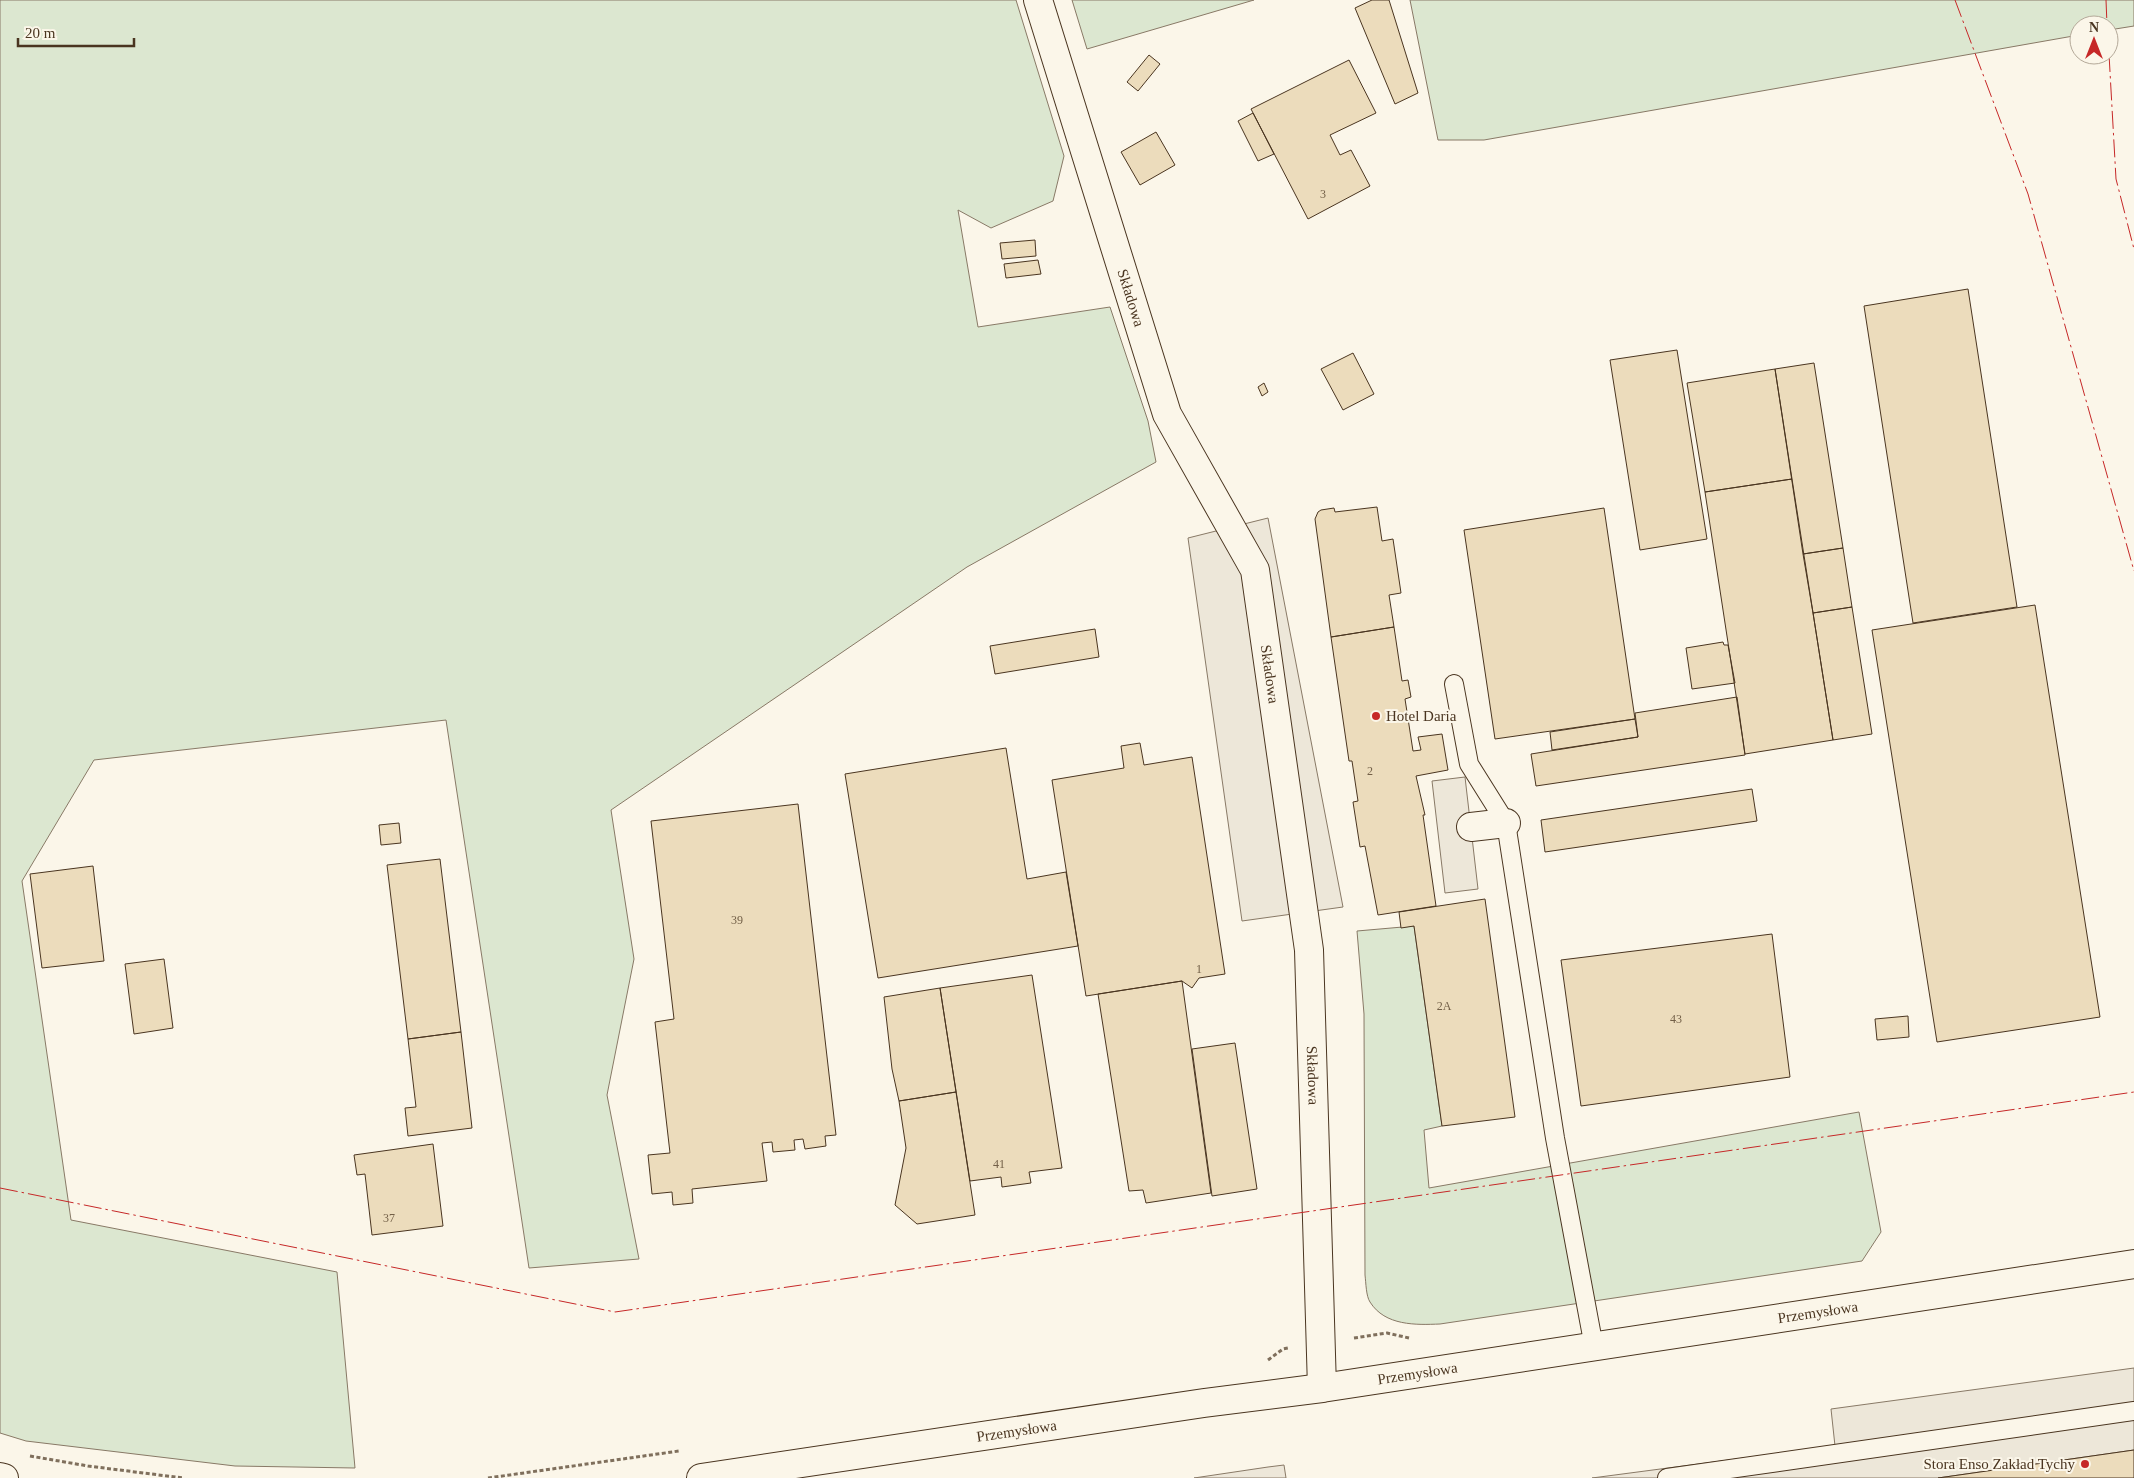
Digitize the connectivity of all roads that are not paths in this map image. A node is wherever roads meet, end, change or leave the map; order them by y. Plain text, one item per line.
1 (1038, 0) edge
2 (1454, 684) dead end
3 (1506, 823) junction
4 (1471, 827) dead end
5 (2134, 1264) edge
6 (1594, 1347) junction
7 (1322, 1388) junction
8 (2134, 1412) edge
9 (0, 1477) edge
10 (4, 1478) edge
11 (701, 1478) edge
12 (1667, 1478) edge

1 - 7 street, Składowa
2 - 3 lane
3 - 4 street
3 - 6 lane
5 - 6 street, Przemysłowa
6 - 7 street, Przemysłowa
7 - 11 street, Przemysłowa
8 - 12 lane
9 - 10 street

